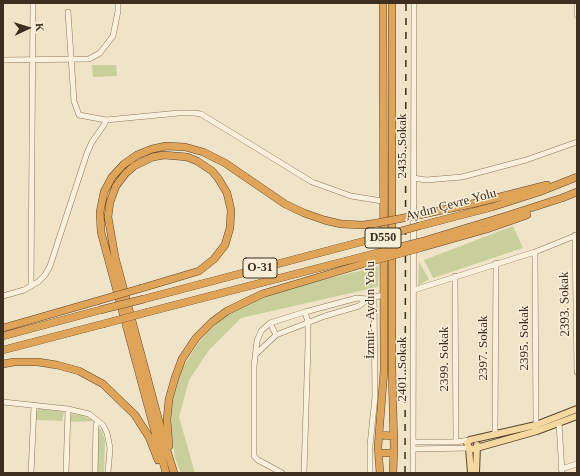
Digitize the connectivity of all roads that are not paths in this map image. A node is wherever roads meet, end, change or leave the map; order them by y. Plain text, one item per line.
1 (33, 3) edge
2 (118, 3) edge
3 (383, 3) edge
4 (392, 3) edge
5 (414, 3) edge
6 (577, 3) edge
7 (68, 12) dead end
8 (577, 15) edge
9 (71, 59) junction
10 (3, 60) edge
11 (33, 60) junction
12 (106, 120) junction
13 (577, 142) edge
14 (414, 178) junction
15 (577, 178) edge
16 (577, 192) edge
17 (382, 202) junction
18 (576, 235) edge
19 (535, 252) junction
20 (376, 257) junction
21 (496, 263) junction
22 (455, 276) junction
23 (31, 286) junction
24 (414, 290) junction
25 (383, 295) junction
26 (3, 296) edge
27 (374, 297) junction
28 (366, 299) junction
29 (305, 312) junction
30 (308, 322) junction
31 (270, 323) junction
32 (3, 328) edge
33 (276, 335) junction
34 (3, 336) edge
35 (3, 350) edge
36 (256, 355) junction
37 (3, 364) edge
38 (577, 372) edge
39 (3, 402) edge
40 (34, 406) junction
41 (577, 408) edge
42 (68, 409) junction
43 (577, 416) edge
44 (557, 417) junction
45 (99, 422) junction
46 (559, 423) junction
47 (536, 424) junction
48 (537, 431) junction
49 (495, 434) junction
50 (379, 435) junction
51 (394, 436) junction
52 (472, 439) junction
53 (413, 442) junction
54 (456, 442) junction
55 (472, 447) junction
56 (413, 449) junction
57 (379, 453) junction
58 (394, 453) junction
59 (577, 464) edge
60 (562, 471) edge
61 (31, 473) edge
62 (66, 473) edge
63 (95, 473) edge
64 (108, 473) edge
65 (164, 473) edge
66 (174, 473) edge
67 (282, 473) edge
68 (304, 473) edge
69 (370, 473) edge
70 (380, 473) edge
71 (393, 473) edge
72 (413, 473) edge
73 (471, 473) edge
74 (476, 473) edge

1 - 11 street
2 - 9 street
3 - 17 highway, İzmir - Aydın Yolu / D550
4 - 51 highway, İzmir - Aydın Yolu / D550
5 - 14 street, 2435. Sokak
6 - 8 street
7 - 9 street
9 - 11 street
9 - 12 street
10 - 11 street
11 - 23 street
12 - 17 street
12 - 23 street
13 - 14 street
14 - 24 street, 2435. Sokak
15 - 34 highway, Aydın Çevre Yolu / O-31, bridge
15 - 65 highway, bridge
16 - 20 highway, Aydın Çevre Yolu / O-31, bridge
17 - 25 highway, İzmir - Aydın Yolu / D550
18 - 19 street
18 - 38 street, 2393. Sokak
19 - 21 street
19 - 47 street, 2395. Sokak
20 - 35 highway, Aydın Çevre Yolu / O-31, bridge
20 - 66 highway
21 - 22 street
21 - 49 street, 2397. Sokak
22 - 24 street
22 - 54 street, 2399. Sokak
23 - 26 street
24 - 53 street, 2401. Sokak
25 - 27 street
25 - 50 highway, İzmir - Aydın Yolu / D550
27 - 28 street
27 - 69 street
28 - 29 street
28 - 30 street
29 - 30 street
29 - 31 street
30 - 33 street
30 - 68 street
31 - 33 street
31 - 36 street
32 - 66 highway, bridge
33 - 36 street
36 - 67 street
37 - 65 highway
39 - 40 street
40 - 42 street
40 - 61 street
41 - 44 main road
42 - 45 street
42 - 62 street
43 - 46 main road
44 - 46 main road
44 - 47 main road
45 - 63 street
45 - 64 street
46 - 48 main road
46 - 60 street
47 - 48 main road
47 - 49 main road
48 - 55 main road
49 - 52 main road
50 - 51 highway
50 - 57 highway, İzmir - Aydın Yolu / D550
51 - 58 highway, İzmir - Aydın Yolu / D550
52 - 54 street
52 - 55 main road
53 - 54 street
53 - 56 street, 2401. Sokak
55 - 56 street
55 - 73 main road
55 - 74 main road
56 - 72 street, 2401. Sokak
57 - 58 highway
57 - 70 highway, İzmir - Aydın Yolu / D550
58 - 71 highway, İzmir - Aydın Yolu / D550
59 - 60 street

